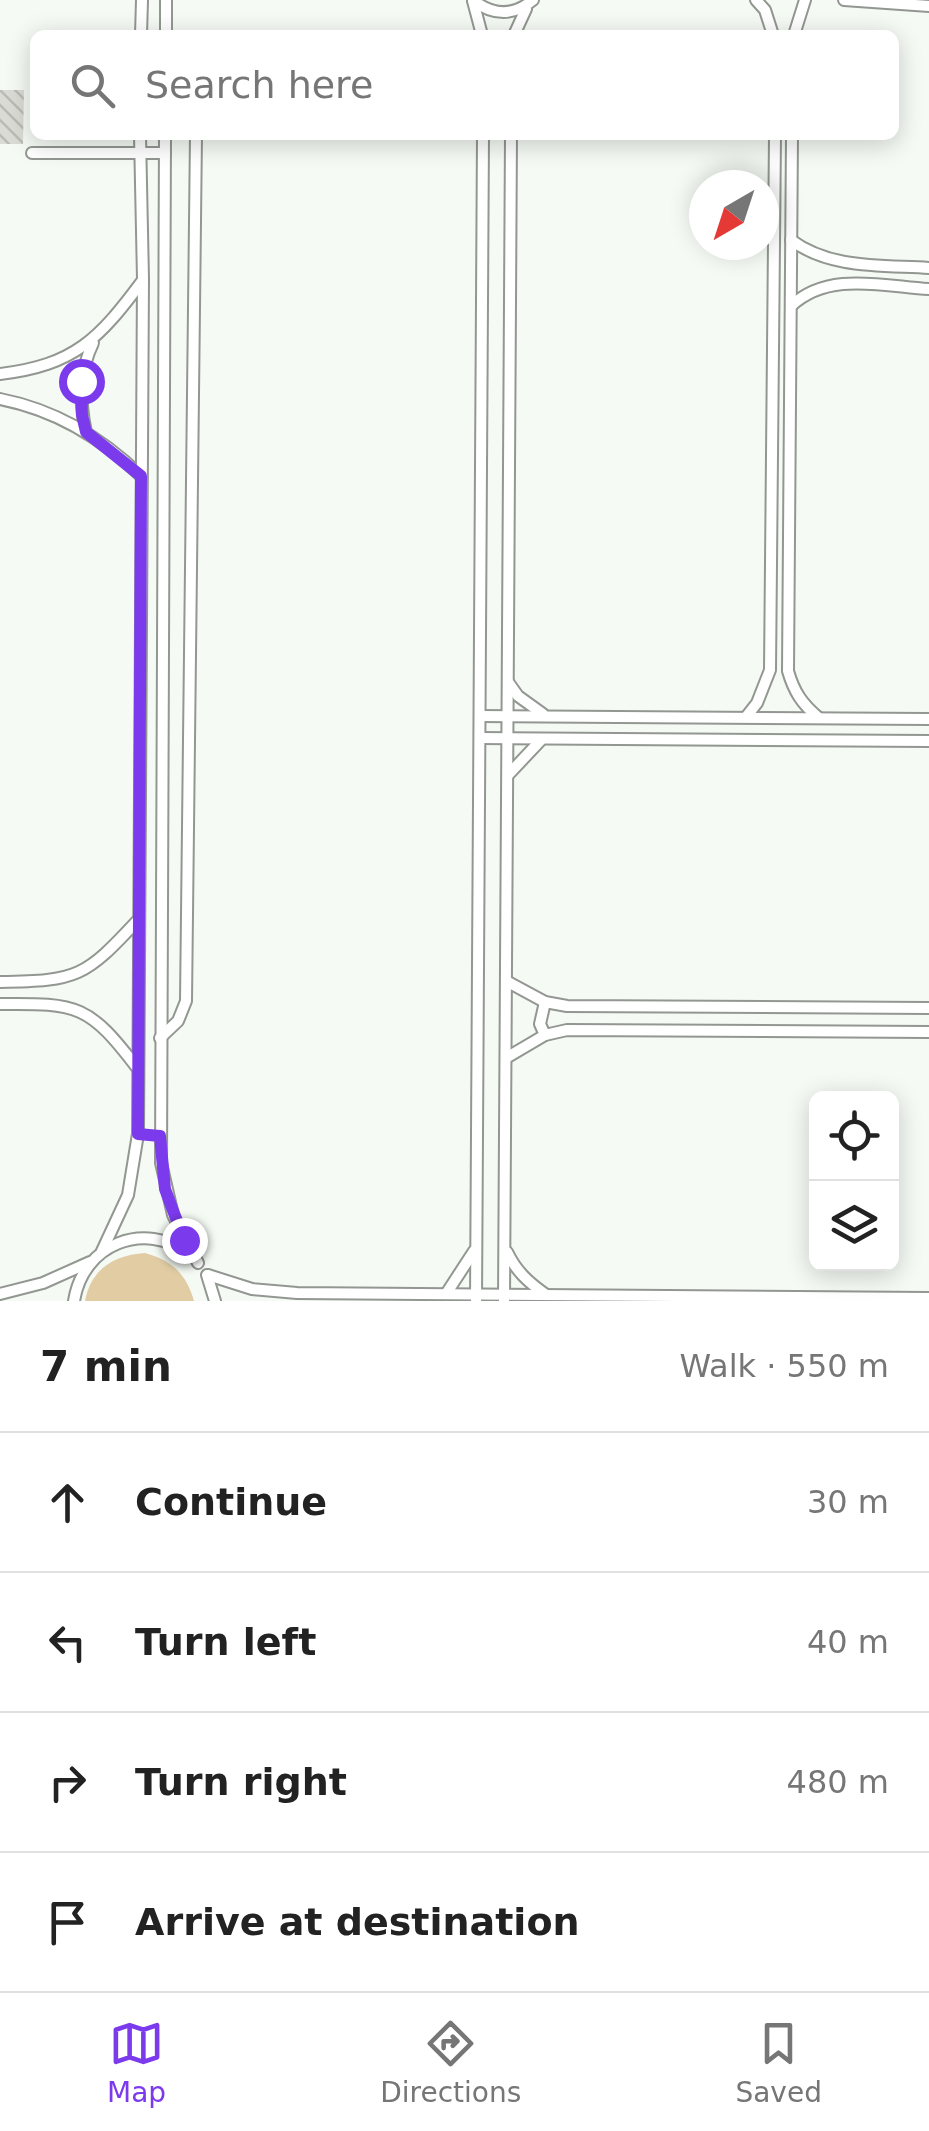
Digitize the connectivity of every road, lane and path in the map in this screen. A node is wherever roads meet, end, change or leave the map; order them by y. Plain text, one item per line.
1 (142, 0) edge
2 (166, 0) edge
3 (473, 0) edge
4 (756, 0) edge
5 (805, 0) edge
6 (844, 0) edge
7 (530, 2) edge
8 (929, 6) edge
9 (142, 30) edge
10 (166, 30) edge
11 (481, 30) edge
12 (516, 30) edge
13 (771, 30) edge
14 (796, 30) edge
15 (140, 140) edge
16 (165, 140) edge
17 (196, 140) edge
18 (483, 140) edge
19 (511, 140) edge
20 (774, 140) edge
21 (792, 140) edge
22 (32, 153) dead end
23 (140, 153) junction
24 (165, 154) junction
25 (791, 240) junction
26 (929, 268) edge
27 (144, 279) junction
28 (929, 290) edge
29 (790, 306) junction
30 (98, 334) junction
31 (0, 374) edge
32 (0, 399) edge
33 (86, 432) junction
34 (141, 476) junction
35 (508, 681) junction
36 (139, 707) junction
37 (160, 707) junction
38 (480, 716) junction
39 (508, 716) junction
40 (549, 716) junction
41 (746, 718) junction
42 (819, 718) junction
43 (929, 719) edge
44 (480, 738) junction
45 (508, 738) junction
46 (542, 738) junction
47 (929, 741) edge
48 (508, 776) junction
49 (138, 919) junction
50 (506, 981) junction
51 (0, 982) edge
52 (545, 1002) junction
53 (0, 1004) edge
54 (929, 1008) edge
55 (929, 1032) edge
56 (545, 1035) junction
57 (160, 1038) junction
58 (506, 1058) junction
59 (138, 1070) junction
60 (138, 1134) junction
61 (160, 1136) junction
62 (477, 1246) junction
63 (505, 1248) junction
64 (102, 1251) junction
65 (91, 1262) junction
66 (198, 1263) junction
67 (208, 1276) junction
68 (0, 1294) edge
69 (446, 1294) junction
70 (546, 1295) junction
71 (476, 1298) edge
72 (504, 1298) edge
73 (929, 1298) edge
74 (74, 1301) edge
75 (216, 1301) edge

1 - 9 street
2 - 10 street
3 - 7 street
3 - 11 street
4 - 13 street
5 - 14 street
6 - 8 street
7 - 12 street
15 - 23 street
16 - 24 street
17 - 57 street
18 - 38 street
19 - 35 street
20 - 41 street
21 - 25 street
22 - 23 street
23 - 24 street
23 - 27 street
24 - 37 street
25 - 26 street
25 - 29 street
27 - 30 street
27 - 34 street
28 - 29 street
29 - 42 street
30 - 31 street
30 - 33 street
32 - 33 street
33 - 34 street
34 - 36 street
35 - 39 street
35 - 40 street
36 - 37 street
36 - 49 street
37 - 57 street
38 - 39 street
38 - 44 street
39 - 40 street
39 - 45 street
40 - 41 street
41 - 42 street
42 - 43 street
44 - 45 street
44 - 62 street
45 - 46 street
45 - 48 street
46 - 47 street
46 - 48 street
48 - 50 street
49 - 51 street
49 - 59 street
50 - 52 street
50 - 58 street
52 - 54 street
52 - 56 street
53 - 59 street
55 - 56 street
56 - 58 street
57 - 61 street
58 - 63 street
59 - 60 street
60 - 61 street
60 - 64 street
61 - 66 street
62 - 69 street
62 - 71 street
63 - 70 street
63 - 72 street
64 - 65 street
64 - 66 street
65 - 68 street
65 - 74 street
66 - 67 street
67 - 69 street
67 - 75 street
69 - 71 street
70 - 72 street
70 - 73 street
71 - 72 street

